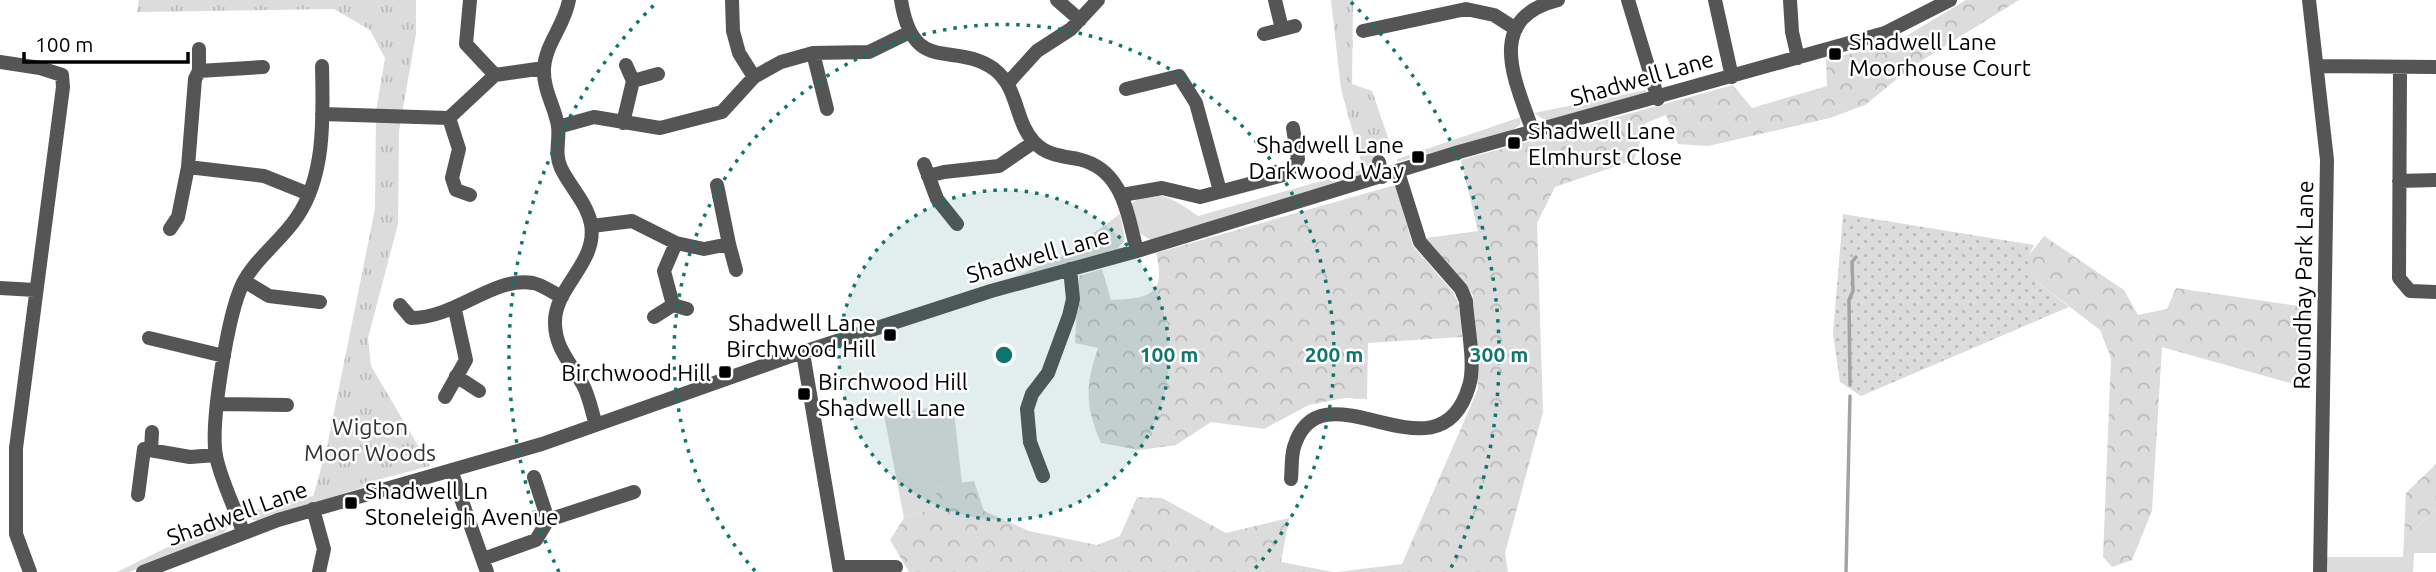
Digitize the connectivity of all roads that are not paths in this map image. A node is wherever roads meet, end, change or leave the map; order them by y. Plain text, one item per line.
1 (470, 0) edge
2 (569, 0) edge
3 (732, 0) edge
4 (901, 0) edge
5 (1057, 0) edge
6 (1098, 0) edge
7 (1275, 0) edge
8 (1558, 0) edge
9 (1628, 0) edge
10 (1715, 0) edge
11 (1790, 0) edge
12 (1950, 0) edge
13 (2309, 0) edge
14 (1080, 20) junction
15 (1516, 29) junction
16 (1363, 31) dead end
17 (910, 32) junction
18 (1264, 34) dead end
19 (199, 49) dead end
20 (813, 53) junction
21 (1798, 58) junction
22 (0, 62) edge
23 (626, 65) dead end
24 (322, 66) dead end
25 (2317, 66) junction
26 (2400, 67) junction
27 (2436, 67) edge
28 (263, 68) dead end
29 (544, 68) junction
30 (199, 71) junction
31 (658, 74) dead end
32 (495, 75) junction
33 (754, 77) junction
34 (1732, 77) junction
35 (633, 81) junction
36 (1009, 83) junction
37 (1126, 89) dead end
38 (1658, 99) junction
39 (827, 109) dead end
40 (322, 114) junction
41 (449, 118) junction
42 (624, 123) junction
43 (558, 127) junction
44 (1293, 128) dead end
45 (1533, 132) junction
46 (1034, 142) junction
47 (1379, 162) dead end
48 (188, 167) junction
49 (1398, 172) junction
50 (1382, 177) junction
51 (2436, 180) edge
52 (2399, 181) junction
53 (717, 185) dead end
54 (1220, 191) junction
55 (309, 194) junction
56 (470, 195) dead end
57 (1122, 195) junction
58 (957, 224) dead end
59 (592, 226) junction
60 (170, 229) dead end
61 (676, 243) junction
62 (729, 244) junction
63 (1137, 251) junction
64 (1070, 269) junction
65 (736, 270) dead end
66 (244, 281) junction
67 (0, 288) edge
68 (35, 290) junction
69 (2436, 292) edge
70 (562, 298) junction
71 (320, 302) dead end
72 (400, 305) dead end
73 (455, 310) junction
74 (654, 317) dead end
75 (149, 338) dead end
76 (803, 353) junction
77 (224, 356) junction
78 (456, 376) junction
79 (479, 391) dead end
80 (445, 397) dead end
81 (219, 404) junction
82 (287, 405) dead end
83 (596, 425) junction
84 (152, 432) dead end
85 (143, 449) junction
86 (216, 455) junction
87 (451, 470) junction
88 (1044, 476) dead end
89 (534, 477) dead end
90 (1291, 479) dead end
91 (634, 492) dead end
92 (138, 495) dead end
93 (313, 509) junction
94 (548, 520) junction
95 (243, 532) junction
96 (485, 565) edge
97 (896, 567) dead end
98 (839, 569) edge
99 (30, 572) edge
100 (143, 572) edge
101 (319, 572) edge
102 (2320, 572) edge

1 - 32 street
2 - 29 street
3 - 33 street
4 - 17 street
5 - 14 street
6 - 14 street
7 - 18 street
8 - 15 street
9 - 38 street
10 - 34 street
11 - 21 street
12 - 21 street, Shadwell Lane
13 - 25 street, Roundhay Park Lane
14 - 36 street
15 - 16 street
15 - 45 street
17 - 20 street
17 - 36 street
19 - 30 street
20 - 33 street
20 - 39 street
21 - 34 street, Shadwell Lane
22 - 68 street
23 - 35 street
24 - 40 street
25 - 26 street
25 - 102 street, Roundhay Park Lane
26 - 27 street
26 - 52 street
28 - 30 street
29 - 32 street
29 - 43 street
30 - 48 street
31 - 35 street
32 - 41 street
33 - 42 street
34 - 38 street, Shadwell Lane
35 - 42 street
36 - 46 street
37 - 54 street
38 - 45 street, Shadwell Lane
40 - 41 street
40 - 55 street
41 - 56 street
42 - 43 street
43 - 59 street
44 - 54 street
45 - 49 street, Shadwell Lane
46 - 57 street
46 - 58 street
47 - 50 street
48 - 55 street
48 - 60 street
49 - 50 street, Shadwell Lane
49 - 90 street
50 - 63 street, Shadwell Lane
51 - 52 street
52 - 69 street
53 - 62 street
54 - 57 street
55 - 66 street
57 - 63 street
59 - 61 street
59 - 70 street
61 - 62 street
61 - 74 street
62 - 65 street
63 - 64 street, Shadwell Lane
64 - 76 street, Shadwell Lane
64 - 88 street
66 - 71 street
66 - 77 street
67 - 68 street
68 - 99 street
70 - 73 street
70 - 83 street
72 - 73 street
73 - 78 street
75 - 77 street
76 - 83 street, Shadwell Lane
76 - 98 street
77 - 81 street
78 - 79 street
78 - 80 street
81 - 82 street
81 - 86 street
83 - 87 street, Shadwell Lane
84 - 85 street
85 - 86 street
85 - 92 street
86 - 95 street
87 - 93 street, Shadwell Lane
87 - 96 street
89 - 94 street
91 - 94 street
93 - 95 street, Shadwell Lane
93 - 101 street
94 - 96 street
95 - 100 street, Shadwell Lane
97 - 98 street

